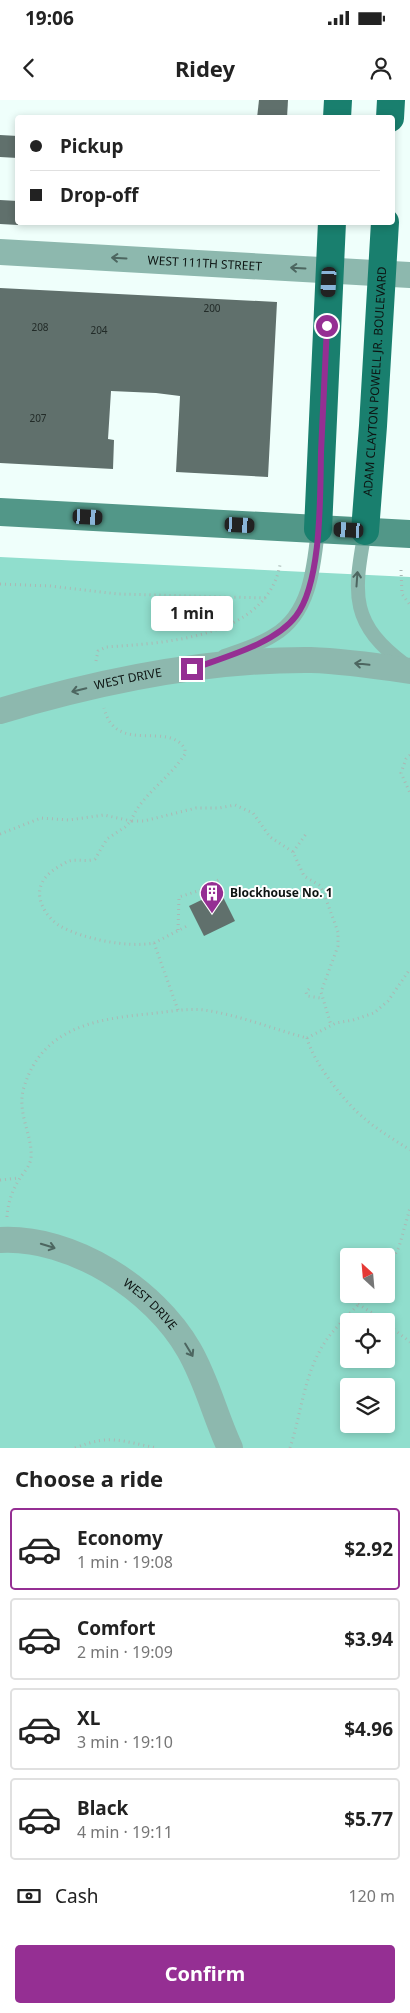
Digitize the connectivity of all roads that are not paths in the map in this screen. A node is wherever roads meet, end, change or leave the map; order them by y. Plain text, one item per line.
1 (338, 100) edge
2 (391, 100) edge
3 (337, 115) edge
4 (390, 115) edge
5 (332, 225) edge
6 (385, 225) edge
7 (0, 252) edge
8 (330, 269) junction
9 (382, 273) junction
10 (410, 275) edge
11 (0, 512) edge
12 (318, 529) junction
13 (364, 531) junction
14 (410, 534) edge
15 (192, 669) junction
16 (410, 669) edge
17 (0, 711) edge
18 (3, 1233) edge
19 (230, 1448) edge

1 - 3 main road
2 - 4 main road
5 - 8 main road
6 - 9 main road, ADAM CLAYTON POWELL JR. BOULEVARD
8 -> 7 street, WEST 111TH STREET
8 - 9 street, WEST 111TH STREET
8 - 12 main road
9 - 10 street, WEST 111TH STREET
9 - 13 main road, ADAM CLAYTON POWELL JR. BOULEVARD
11 - 12 main road
12 - 13 main road
12 - 15 lane
13 - 14 main road
16 -> 13 lane, ADAM CLAYTON POWELL JR. BOULEVARD
16 -> 15 street, WEST DRIVE
15 -> 17 street, WEST DRIVE
18 -> 19 street, WEST DRIVE

